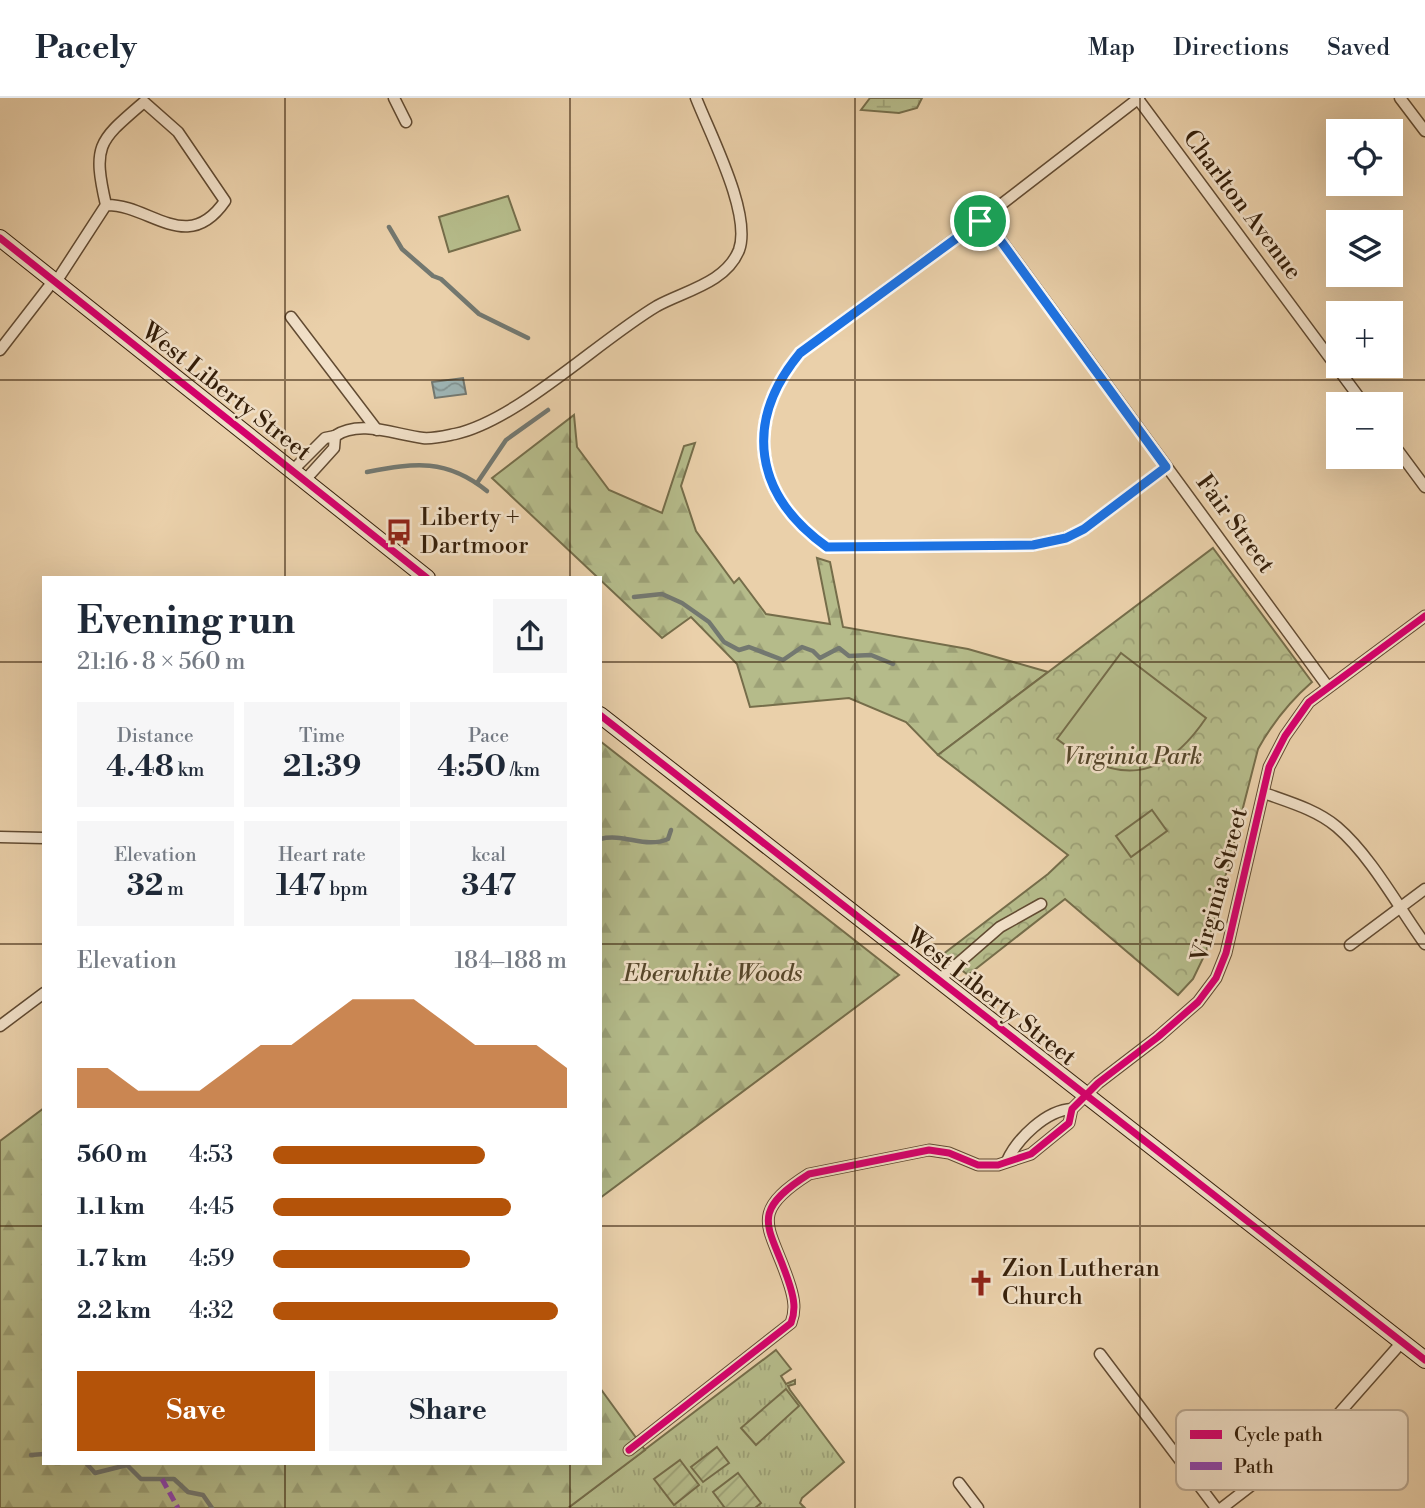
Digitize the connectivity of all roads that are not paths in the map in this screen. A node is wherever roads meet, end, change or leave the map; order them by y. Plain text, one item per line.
1 (394, 98) edge
2 (696, 98) edge
3 (1138, 98) edge
4 (1400, 98) edge
5 (406, 122) dead end
6 (1425, 131) edge
7 (106, 205) junction
8 (984, 218) junction
9 (0, 239) edge
10 (55, 281) junction
11 (291, 317) dead end
12 (0, 350) edge
13 (1355, 392) edge
14 (377, 430) junction
15 (1403, 457) edge
16 (1166, 467) junction
17 (300, 475) junction
18 (1425, 487) edge
19 (425, 576) edge
20 (1425, 616) edge
21 (1328, 687) junction
22 (602, 717) edge
23 (1264, 793) junction
24 (0, 837) edge
25 (42, 838) edge
26 (1425, 889) edge
27 (1041, 904) dead end
28 (1399, 908) junction
29 (1425, 944) edge
30 (1350, 945) dead end
31 (939, 980) junction
32 (42, 994) edge
33 (0, 1026) edge
34 (1085, 1095) junction
35 (1072, 1109) junction
36 (1007, 1161) junction
37 (1402, 1342) junction
38 (1100, 1354) dead end
39 (1425, 1360) edge
40 (1342, 1410) edge
41 (629, 1450) dead end
42 (1176, 1455) edge
43 (959, 1483) dead end
44 (1202, 1490) edge
45 (1245, 1490) edge
46 (978, 1508) edge
47 (1216, 1508) edge
48 (1222, 1508) edge

1 - 5 street
2 - 14 street
3 - 8 street
3 - 13 street, Charlton Avenue
4 - 6 street
7 - 7 street
7 - 10 street
8 - 16 street, Fair Street
8 - 16 street
9 - 10 main road, West Liberty Street
10 - 12 street
10 - 17 main road, West Liberty Street
11 - 14 street
14 - 17 street, West Liberty Street
15 - 18 street
16 - 21 street, Fair Street
17 - 19 main road, West Liberty Street
20 - 21 street, Virginia Street
21 - 23 street, Virginia Street
22 - 31 main road, West Liberty Street
23 - 28 street
23 - 34 street, Virginia Street
24 - 25 street
26 - 28 street
27 - 31 street
28 - 29 street
28 - 30 street
31 - 34 main road, West Liberty Street
32 - 33 street
34 - 35 street, Virginia Street
34 - 37 main road, West Liberty Street
35 - 36 street
35 - 36 street
36 - 41 street
37 - 39 main road, West Liberty Street
37 - 40 street
38 - 42 street
43 - 46 street
44 - 47 street
45 - 48 street

